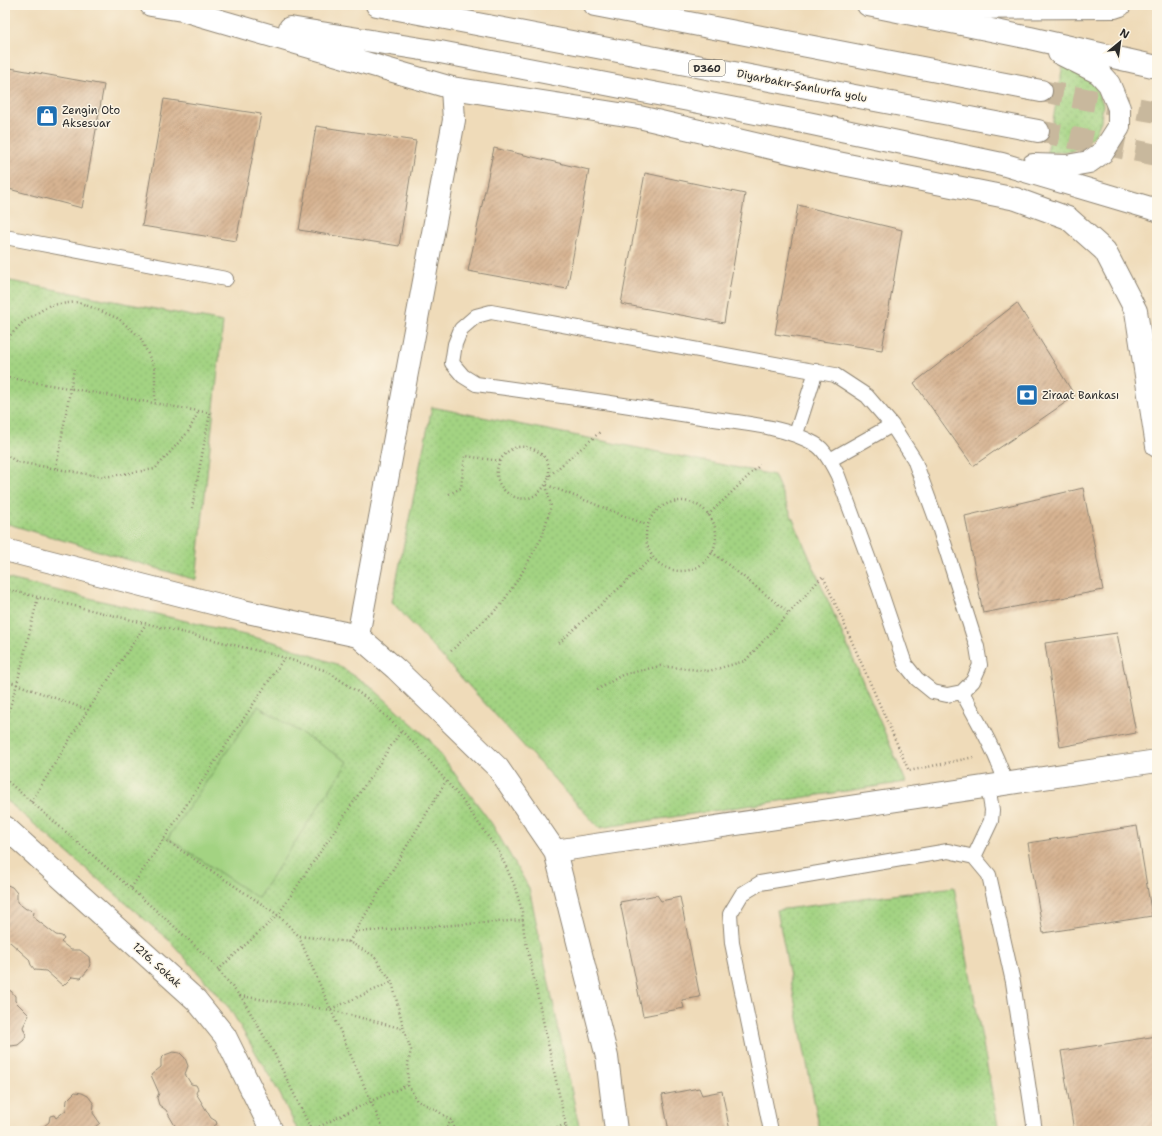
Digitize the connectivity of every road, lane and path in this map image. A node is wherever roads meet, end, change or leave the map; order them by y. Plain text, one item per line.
1 (151, 5) edge
2 (377, 5) edge
3 (595, 5) edge
4 (1120, 5) edge
5 (877, 7) edge
6 (186, 11) junction
7 (1030, 38) junction
8 (1157, 67) edge
9 (452, 88) junction
10 (1041, 91) tunnel mouth
11 (1038, 131) tunnel mouth
12 (1002, 164) junction
13 (1157, 210) edge
14 (5, 237) edge
15 (226, 279) dead end
16 (5, 341) edge
17 (74, 369) dead end
18 (816, 371) junction
19 (5, 377) edge
20 (70, 388) junction
21 (155, 403) junction
22 (198, 411) junction
23 (892, 425) junction
24 (600, 432) dead end
25 (796, 434) junction
26 (1157, 446) edge
27 (5, 454) edge
28 (501, 460) junction
29 (830, 460) junction
30 (760, 465) dead end
31 (56, 468) junction
32 (549, 476) junction
33 (546, 485) junction
34 (449, 494) dead end
35 (192, 508) dead end
36 (708, 515) junction
37 (647, 525) junction
38 (5, 550) edge
39 (712, 552) junction
40 (653, 557) junction
41 (5, 589) edge
42 (38, 597) junction
43 (789, 613) junction
44 (146, 624) junction
45 (358, 636) junction
46 (559, 643) dead end
47 (451, 651) dead end
48 (284, 658) junction
49 (5, 680) edge
50 (16, 684) junction
51 (597, 690) dead end
52 (962, 692) junction
53 (88, 710) junction
54 (5, 723) edge
55 (401, 731) junction
56 (995, 753) junction
57 (1157, 761) edge
58 (5, 779) edge
59 (446, 781) junction
60 (997, 785) junction
61 (31, 802) junction
62 (5, 827) edge
63 (164, 839) junction
64 (555, 850) junction
65 (974, 857) junction
66 (131, 888) junction
67 (278, 915) junction
68 (523, 920) junction
69 (355, 932) junction
70 (299, 936) junction
71 (349, 942) junction
72 (218, 970) junction
73 (392, 982) junction
74 (240, 996) junction
75 (331, 1010) junction
76 (404, 1030) junction
77 (408, 1085) junction
78 (371, 1101) junction
79 (451, 1120) junction
80 (566, 1125) junction
81 (312, 1130) edge
82 (272, 1131) edge
83 (384, 1131) edge
84 (445, 1131) edge
85 (456, 1131) edge
86 (545, 1131) edge
87 (567, 1131) edge
88 (616, 1131) edge
89 (771, 1131) edge
90 (1035, 1131) edge

1 - 6 main road
2 - 11 main road, Diyarbakır-Şanlıurfa yolu / D360
3 - 10 main road
4 - 5 main road
5 - 7 main road
6 - 9 main road
6 - 12 main road
7 - 8 main road
7 - 12 main road
9 - 26 main road
9 - 45 main road
12 - 13 main road
14 - 15 lane
16 - 21 path
17 - 20 path
18 - 23 lane
18 - 25 lane
18 - 25 lane
19 - 20 path
20 - 21 path
20 - 31 path
21 - 22 path
22 - 31 path
22 - 35 path
23 - 29 lane
23 - 52 lane
24 - 32 path
25 - 29 lane
27 - 31 path
28 - 32 path
28 - 33 path
28 - 34 path
29 - 52 lane
30 - 36 path
32 - 33 path
33 - 37 path
33 - 47 path
36 - 37 path
36 - 39 path
37 - 40 path
38 - 45 main road
39 - 40 path
39 - 43 path
40 - 46 path
41 - 42 path
42 - 44 path
42 - 50 path
43 - 51 path
43 - 56 path
44 - 48 path
44 - 53 path
45 - 64 main road
48 - 55 path
48 - 63 path
49 - 50 path
50 - 53 path
50 - 54 path
52 - 56 lane
53 - 61 path
55 - 59 path
55 - 67 path
56 - 60 lane
57 - 60 main road
58 - 61 path
59 - 68 path
59 - 69 path
60 - 64 main road
60 - 65 lane
61 - 66 path
62 - 82 main road, 1216. Sokak
63 - 66 path
63 - 67 path
64 - 88 main road
65 - 89 lane
65 - 90 lane
66 - 72 path
67 - 70 path
67 - 72 path
68 - 69 path
68 - 80 path
69 - 71 path
70 - 71 path
70 - 75 path
71 - 73 path
72 - 74 path
73 - 75 path
73 - 76 path
74 - 75 path
74 - 81 path
75 - 76 path
75 - 78 path
76 - 77 path
77 - 78 path
77 - 79 path
78 - 81 path
78 - 83 path
79 - 84 path
79 - 85 path
80 - 86 path
80 - 87 path

